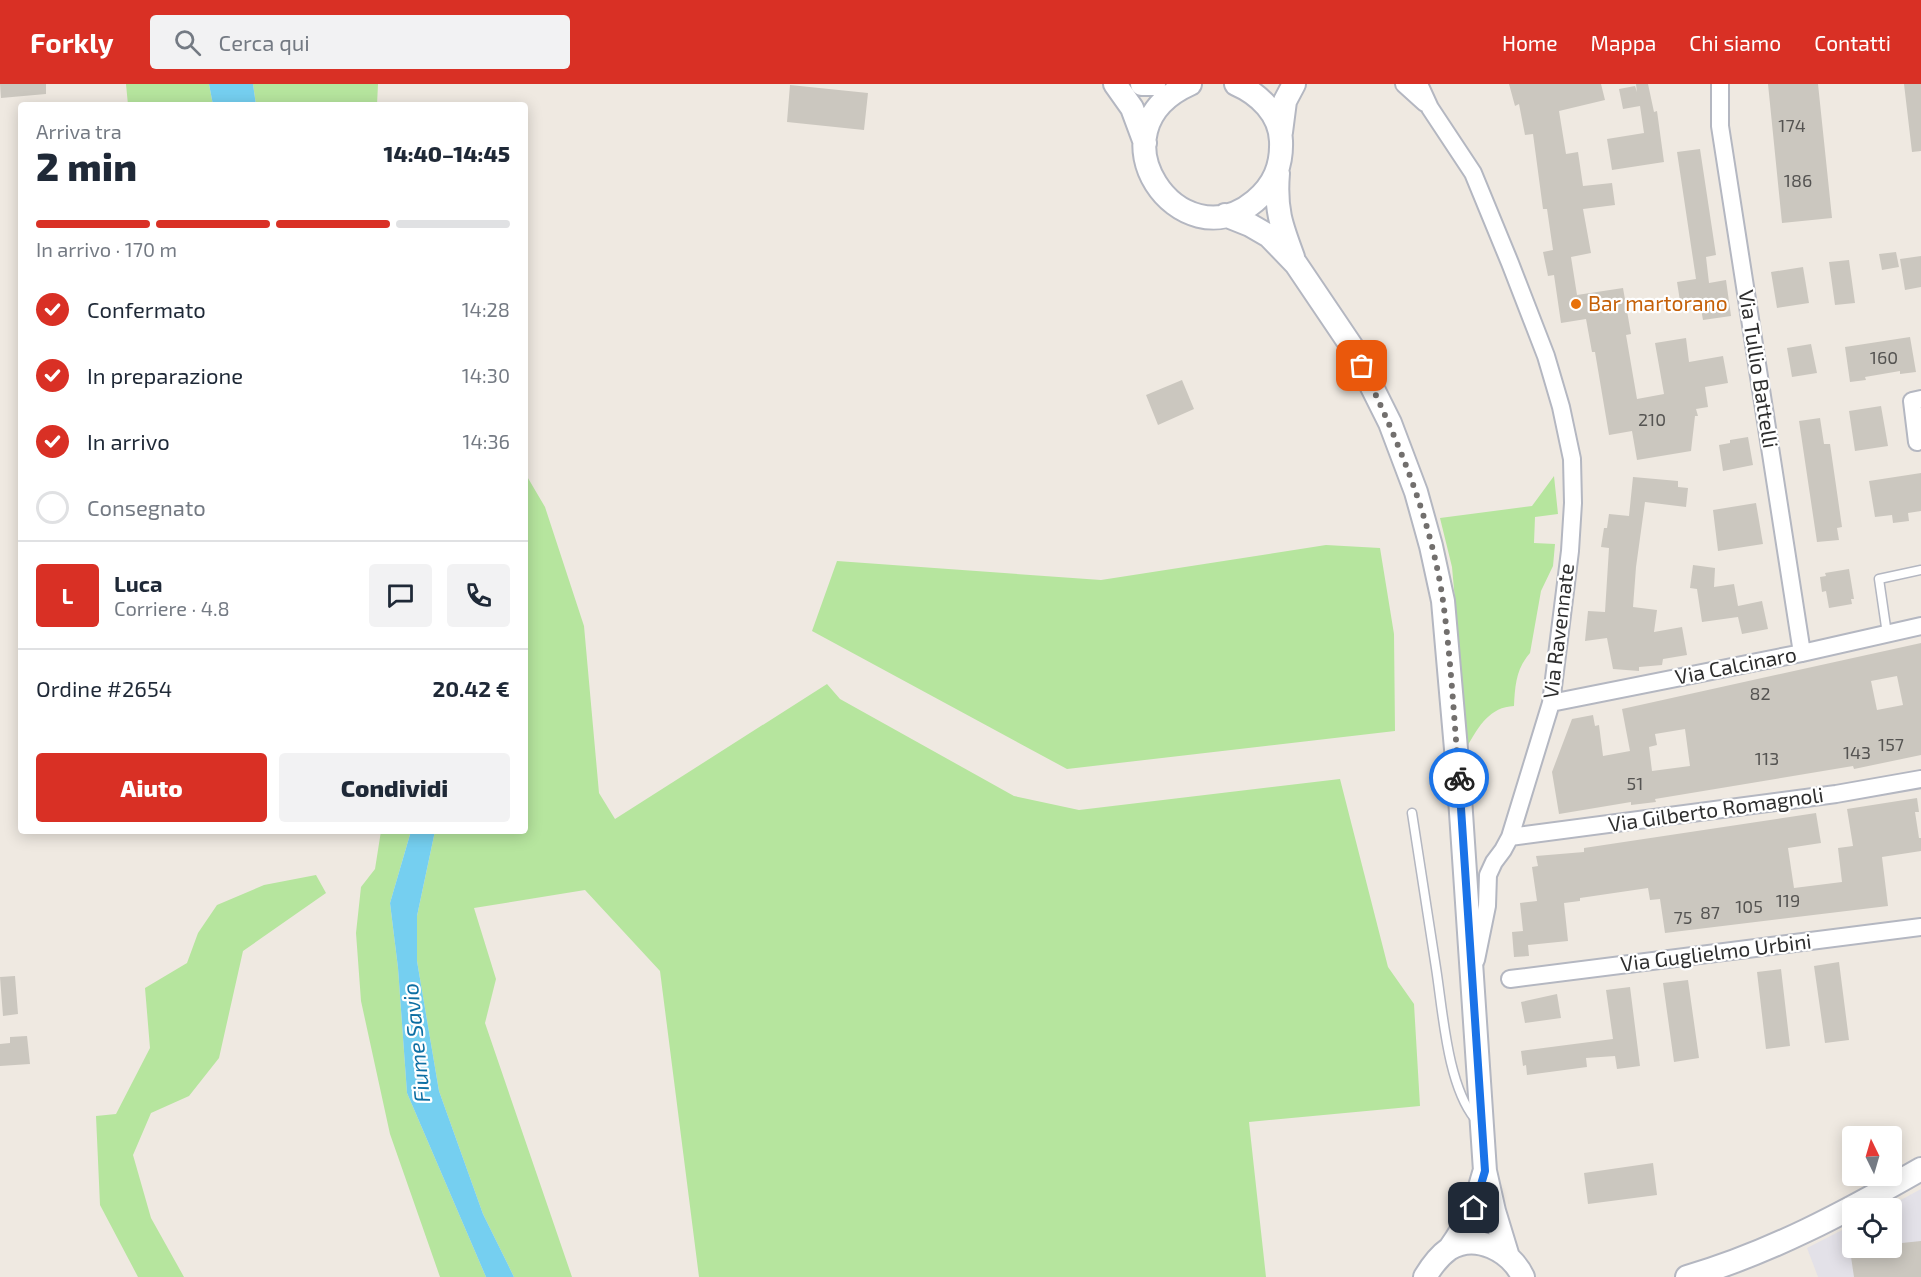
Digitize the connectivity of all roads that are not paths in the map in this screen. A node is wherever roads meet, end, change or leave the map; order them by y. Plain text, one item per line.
1 (1115, 84) edge
2 (1142, 84) edge
3 (1154, 84) edge
4 (1190, 84) edge
5 (1236, 84) edge
6 (1294, 84) edge
7 (1404, 84) edge
8 (1419, 84) edge
9 (1720, 84) edge
10 (1430, 108) junction
11 (1281, 136) junction
12 (1144, 143) junction
13 (1278, 172) junction
14 (1225, 216) junction
15 (1296, 264) junction
16 (1921, 399) edge
17 (1917, 442) dead end
18 (1921, 570) edge
19 (1921, 626) edge
20 (1887, 634) junction
21 (1802, 653) junction
22 (1551, 703) junction
23 (1921, 779) edge
24 (1412, 813) dead end
25 (1510, 837) junction
26 (1921, 927) edge
27 (1473, 976) junction
28 (1510, 979) dead end
29 (1483, 1129) junction
30 (1921, 1169) edge
31 (1485, 1171) junction
32 (1450, 1248) junction
33 (1522, 1270) edge
34 (1425, 1277) edge
35 (1687, 1277) edge

1 - 12 main road
2 - 3 main road
4 - 12 main road
5 - 11 main road
6 - 11 main road
7 - 10 street, Via Ravennate
8 - 10 street, Via Ravennate
9 - 21 street, Via Tullio Battelli
10 - 22 street, Via Ravennate
11 - 13 main road
12 - 14 main road
13 - 14 main road
13 - 15 main road
14 - 15 main road
15 - 27 main road
16 - 17 street
18 - 20 lane
19 - 20 street, Via Calcinaro
20 - 21 street, Via Calcinaro
21 - 22 street, Via Calcinaro
22 - 25 street, Via Ravennate
23 - 25 street, Via Gilberto Romagnoli
24 - 29 lane
25 - 27 street, Via Ravennate
26 - 28 street, Via Guglielmo Urbini
27 - 29 main road, Via Ravennate
29 - 31 main road, Via Ravennate
30 - 35 main road
31 - 32 main road, Via Ravennate
31 - 33 main road, Via Ravennate
32 - 33 main road
32 - 34 main road, Via Ravennate

